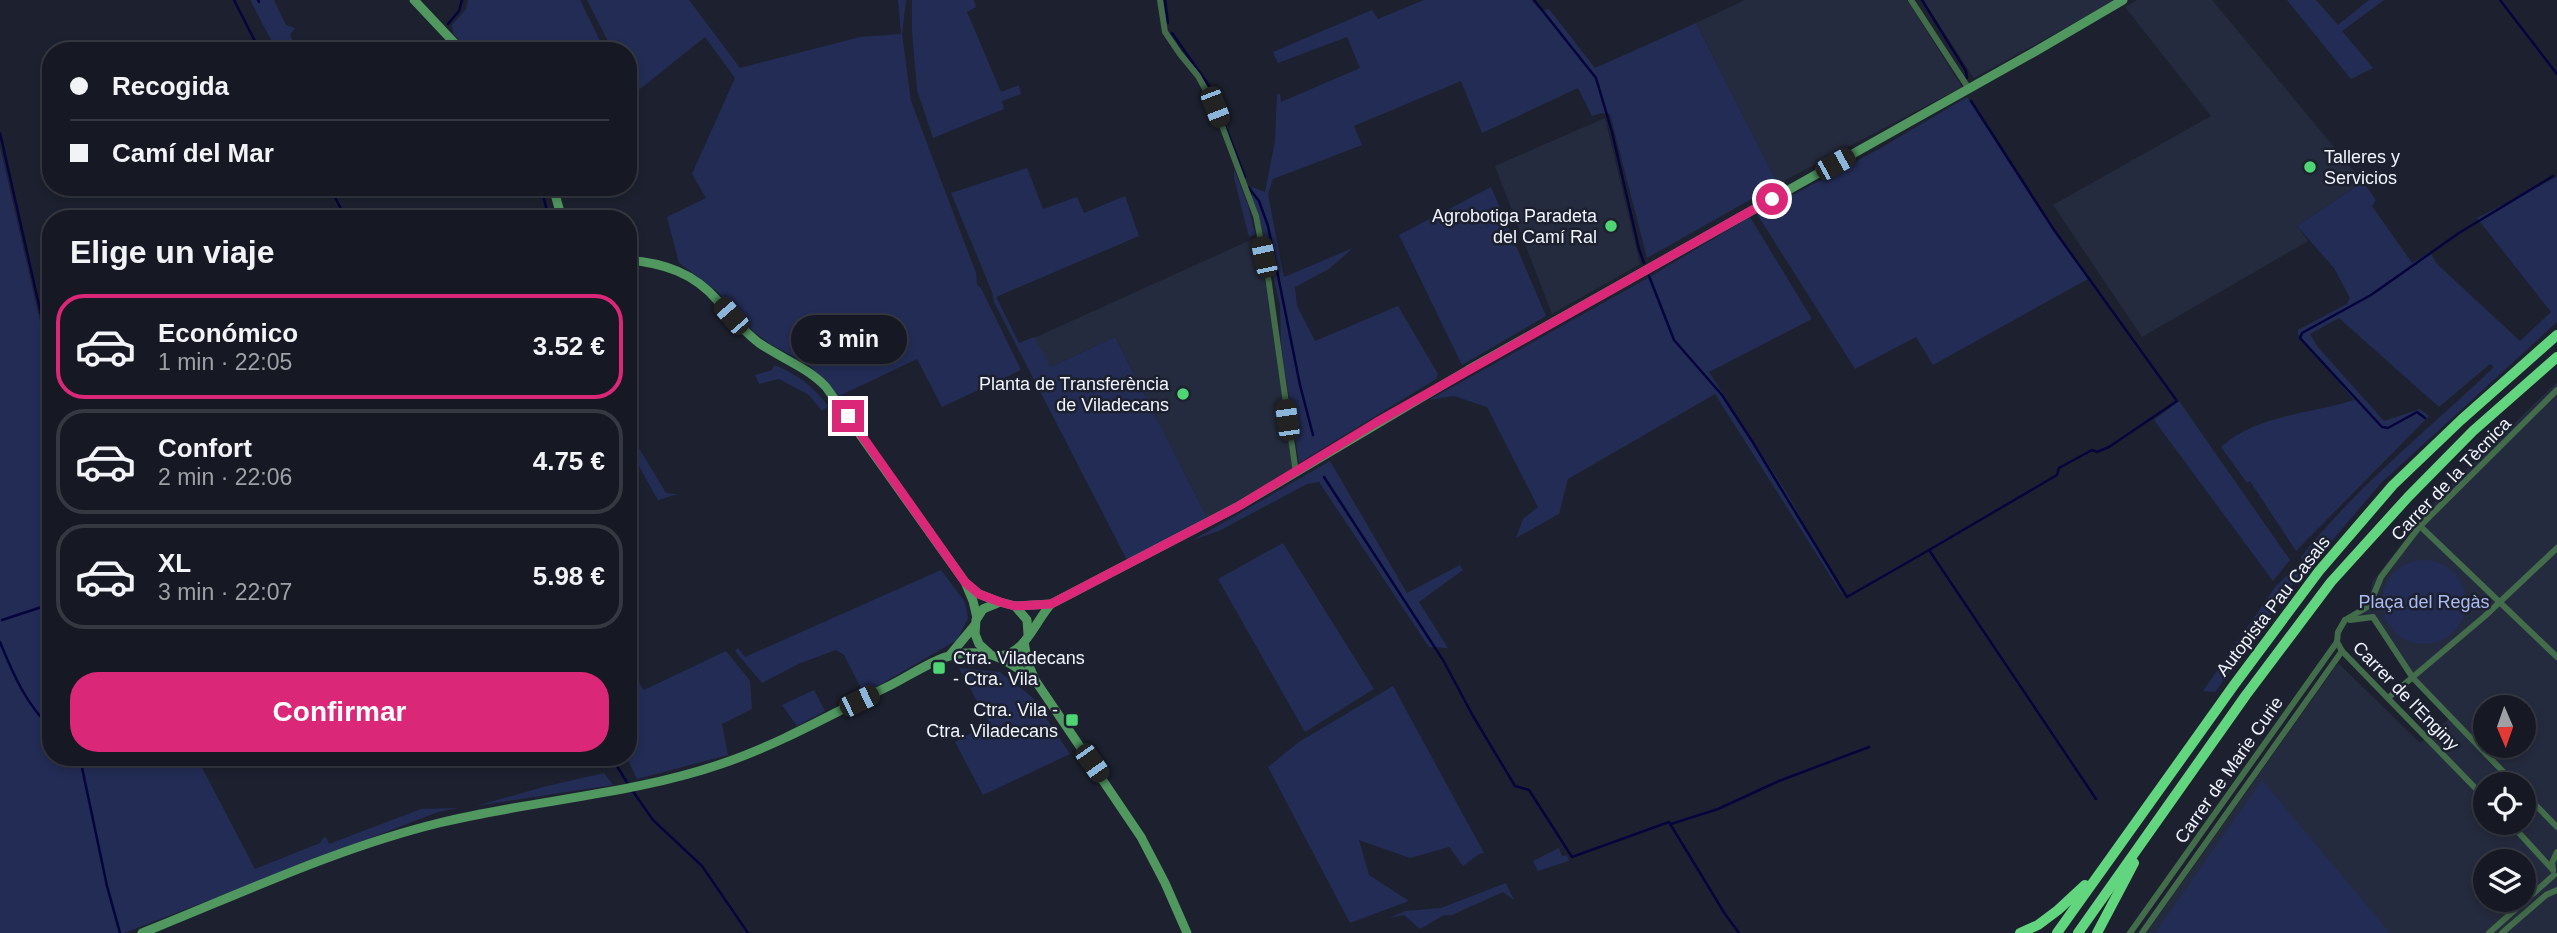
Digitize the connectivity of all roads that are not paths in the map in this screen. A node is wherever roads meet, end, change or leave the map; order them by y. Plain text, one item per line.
1 (414, 0) edge
2 (1160, 0) edge
3 (1911, 0) edge
4 (2123, 0) edge
5 (454, 42) edge
6 (1969, 89) junction
7 (637, 261) edge
8 (2557, 335) edge
9 (2557, 356) edge
10 (2557, 390) edge
11 (1296, 473) junction
12 (2420, 526) junction
13 (2557, 548) edge
14 (965, 582) junction
15 (2500, 601) junction
16 (1000, 602) junction
17 (1051, 604) junction
18 (1015, 606) junction
19 (2345, 620) junction
20 (976, 621) junction
21 (1026, 639) junction
22 (2337, 642) junction
23 (2342, 651) junction
24 (994, 654) junction
25 (950, 655) junction
26 (2557, 657) edge
27 (2413, 678) junction
28 (1035, 680) junction
29 (2388, 698) junction
30 (2503, 772) edge
31 (2473, 786) edge
32 (2536, 806) edge
33 (2557, 828) edge
34 (2152, 830) junction
35 (2520, 835) edge
36 (2557, 852) edge
37 (2555, 875) edge
38 (2095, 877) junction
39 (2557, 890) edge
40 (142, 933) edge
41 (1186, 933) edge
42 (2020, 933) edge
43 (2057, 933) edge
44 (2078, 933) edge
45 (2096, 933) edge
46 (2130, 933) edge
47 (2142, 933) edge
48 (2489, 933) edge
49 (2502, 933) edge

1 - 5 main road
2 - 11 street
3 - 6 street
4 - 6 main road
6 - 11 main road
7 - 14 main road
8 - 38 highway, Autopista Pau Casals
9 - 34 highway, Autopista Pau Casals
10 - 12 street, Carrer de la Tècnica
11 - 17 main road
12 - 15 street
12 - 19 street, Carrer de la Tècnica
13 - 15 street
14 - 16 main road
14 - 20 main road
15 - 26 street
15 - 27 street
16 - 18 main road
16 - 20 main road
17 - 18 main road
17 - 21 main road
18 - 21 main road
19 - 22 street, Carrer de Marie Curie
19 - 27 street, Carrer de l'Enginy
20 - 24 main road
20 - 25 main road
21 - 24 main road
21 - 28 main road
22 - 23 street, Carrer de l'Enginy
22 - 46 street, Carrer de Marie Curie
23 - 29 street, Carrer de l'Enginy
23 - 47 street, Carrer de Marie Curie
24 - 25 main road
24 - 28 main road
25 - 40 main road
27 - 29 street
27 - 30 street, Carrer de l'Enginy
28 - 41 main road
29 - 31 street, Carrer de l'Enginy
32 - 33 street
34 - 44 highway, Autopista Pau Casals
34 - 45 highway
35 - 37 street
36 - 37 street
37 - 48 street
38 - 42 highway
38 - 43 highway, Autopista Pau Casals
39 - 49 street

